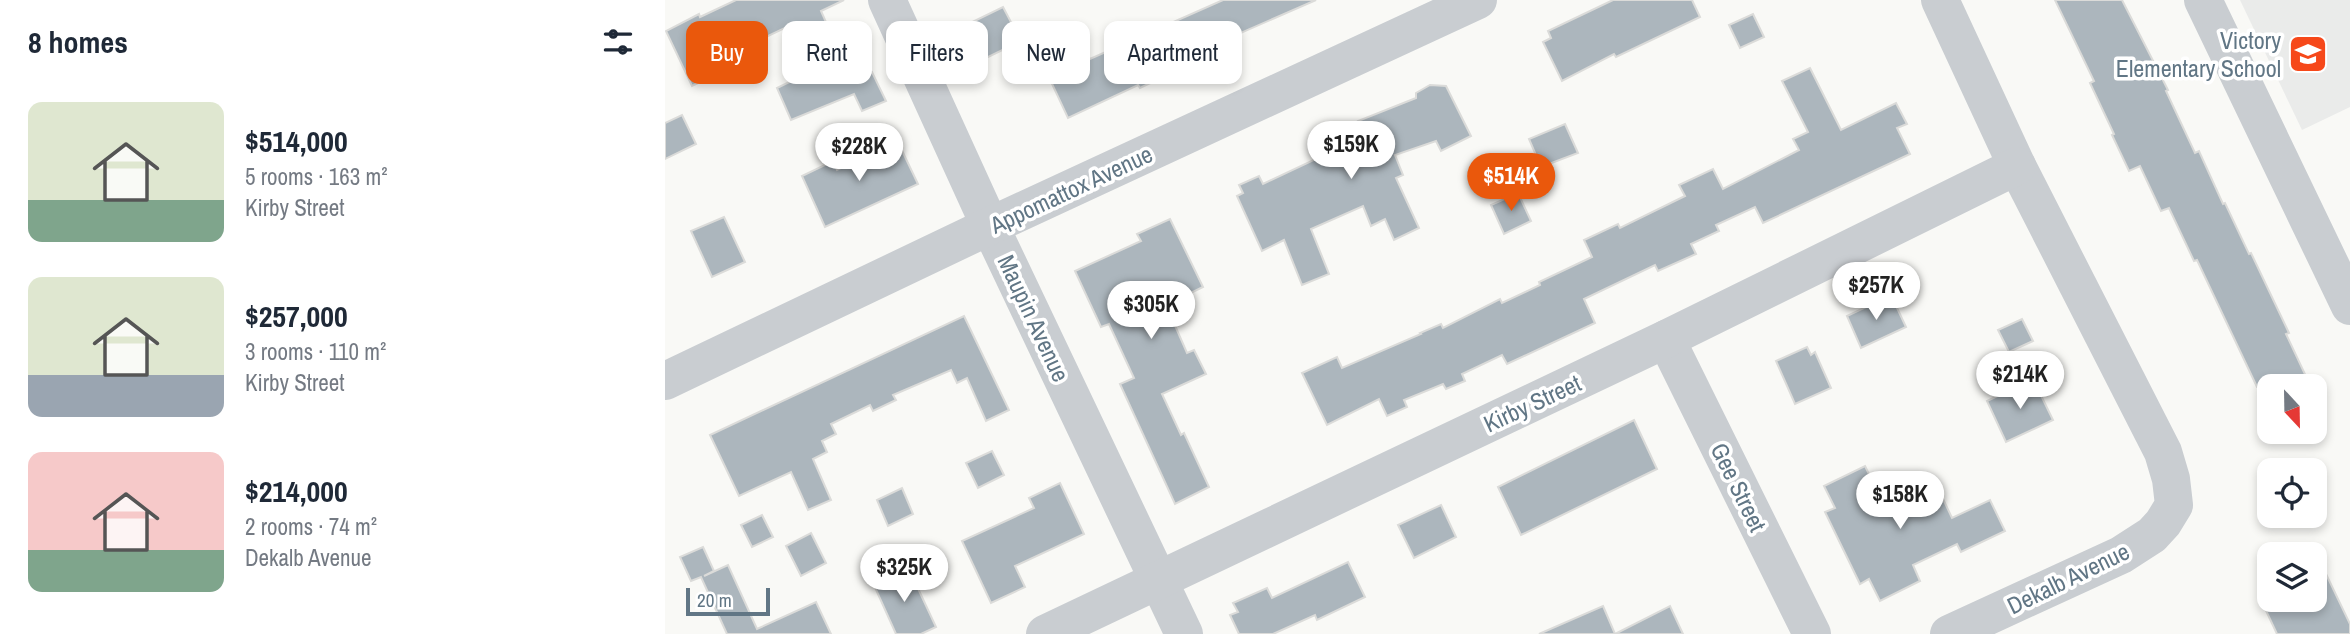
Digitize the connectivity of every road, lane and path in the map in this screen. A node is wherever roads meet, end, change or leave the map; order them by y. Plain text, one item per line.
1 (887, 0) edge
2 (1478, 0) edge
3 (1940, 0) edge
4 (2203, 0) edge
5 (2017, 166) junction
6 (990, 226) junction
7 (2350, 306) edge
8 (1667, 340) junction
9 (665, 381) edge
10 (1158, 580) junction
11 (1045, 634) edge
12 (1184, 634) edge
13 (1812, 634) edge
14 (1949, 634) edge

1 - 6 street, Maupin Avenue
2 - 6 street, Appomattox Avenue
3 - 5 street
4 - 7 street
5 - 8 street, Kirby Street
5 - 14 street, Dekalb Avenue
6 - 9 street, Appomattox Avenue
6 - 10 street, Maupin Avenue
8 - 10 street, Kirby Street
8 - 13 street, Gee Street
10 - 11 street, Kirby Street
10 - 12 street, Maupin Avenue

